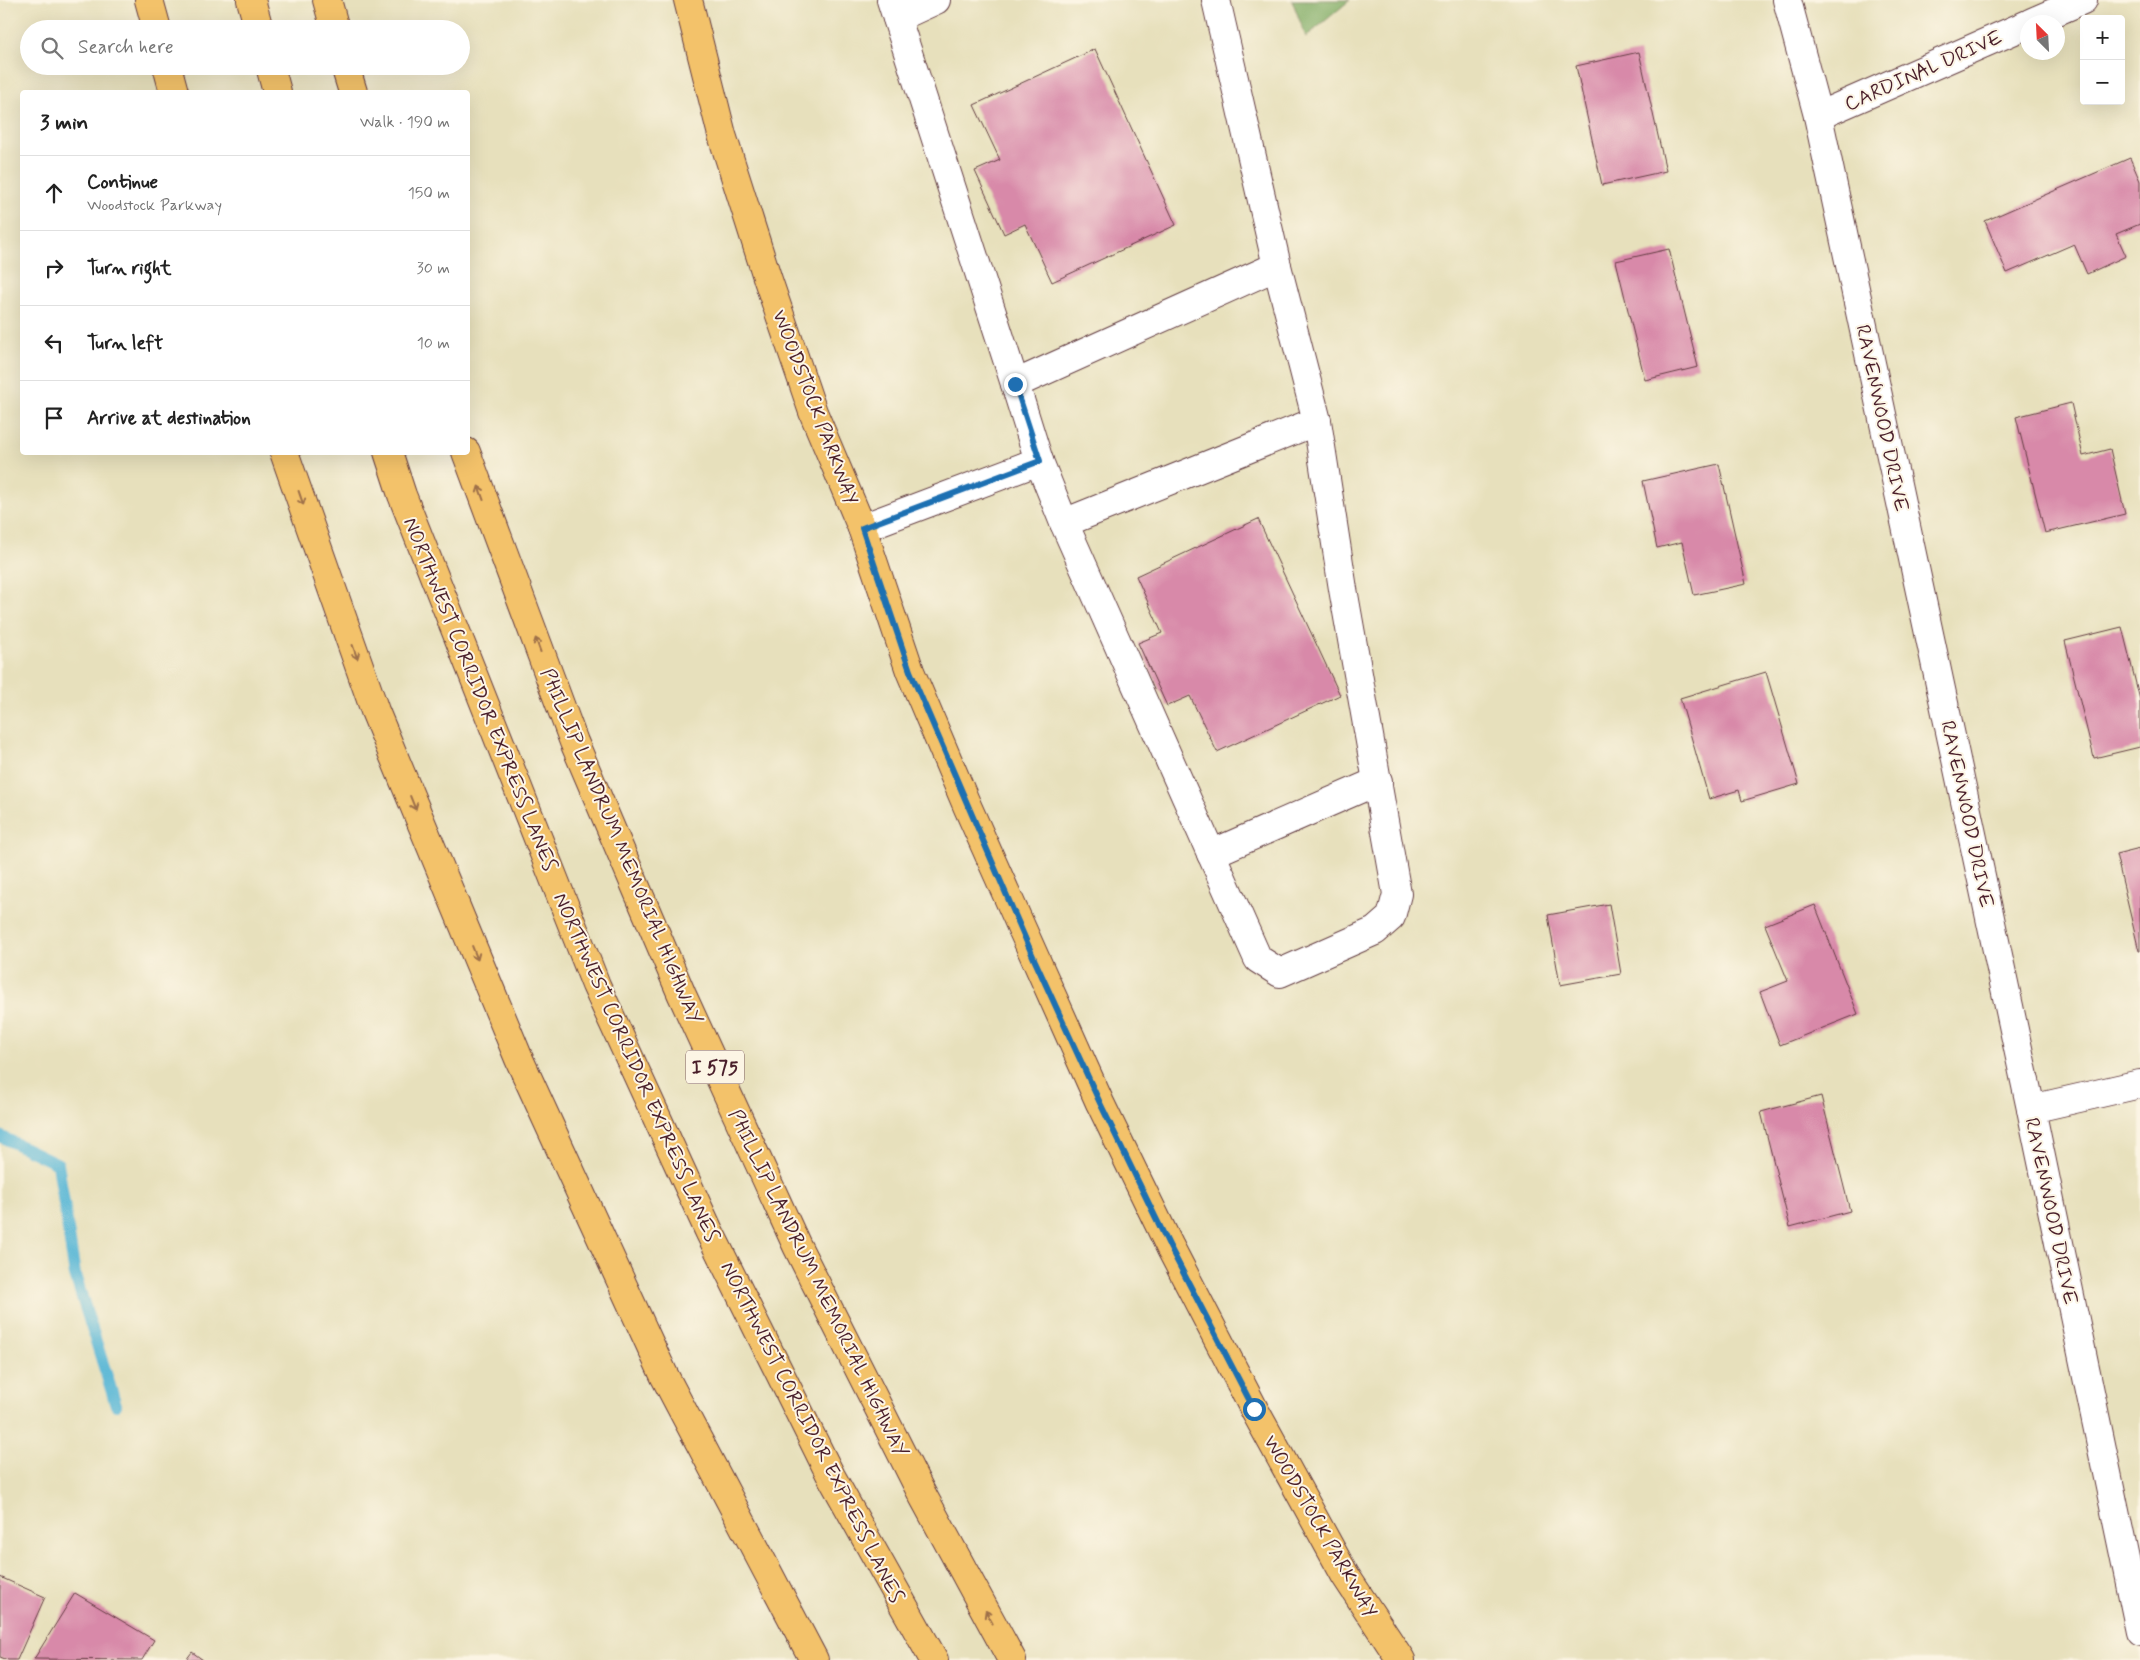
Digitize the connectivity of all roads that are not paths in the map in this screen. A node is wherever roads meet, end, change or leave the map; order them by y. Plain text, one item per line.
1 (149, 0) edge
2 (251, 0) edge
3 (327, 0) edge
4 (688, 0) edge
5 (936, 0) edge
6 (1216, 0) edge
7 (1787, 0) edge
8 (2083, 0) edge
9 (894, 9) edge
10 (2048, 15) edge
11 (155, 20) edge
12 (257, 20) edge
13 (333, 20) edge
14 (2020, 28) edge
15 (169, 75) edge
16 (272, 75) edge
17 (348, 75) edge
18 (173, 90) edge
19 (276, 90) edge
20 (352, 90) edge
21 (1818, 116) junction
22 (1277, 266) junction
23 (1015, 384) junction
24 (1317, 421) junction
25 (285, 455) edge
26 (389, 455) edge
27 (467, 455) edge
28 (1040, 461) junction
29 (1064, 523) junction
30 (862, 528) junction
31 (1378, 781) junction
32 (1211, 854) junction
33 (2140, 1084) edge
34 (2031, 1109) junction
35 (2140, 1631) edge
36 (814, 1660) edge
37 (934, 1660) edge
38 (1012, 1660) edge
39 (1401, 1660) edge

1 - 11 main road
2 - 12 main road
3 - 13 main road
4 - 30 main road, WOODSTOCK PARKWAY
5 - 9 street
6 - 22 street
7 - 21 street, RAVENWOOD DRIVE
8 - 10 street
9 - 23 street
14 - 21 street, CARDINAL DRIVE
15 - 18 main road
16 - 19 main road
17 - 20 main road
21 - 34 street, RAVENWOOD DRIVE
22 - 23 street
22 - 24 street
23 - 28 street
24 - 29 street
24 - 31 street
25 -> 36 main road
26 - 37 main road, NORTHWEST CORRIDOR EXPRESS LANES
38 -> 27 main road, PHILLIP LANDRUM MEMORIAL HIGHWAY / I 575
28 - 29 street
28 - 30 street
29 - 32 street
30 - 39 main road, WOODSTOCK PARKWAY
31 - 32 street
31 - 32 street
33 - 34 street
34 - 35 street, RAVENWOOD DRIVE

